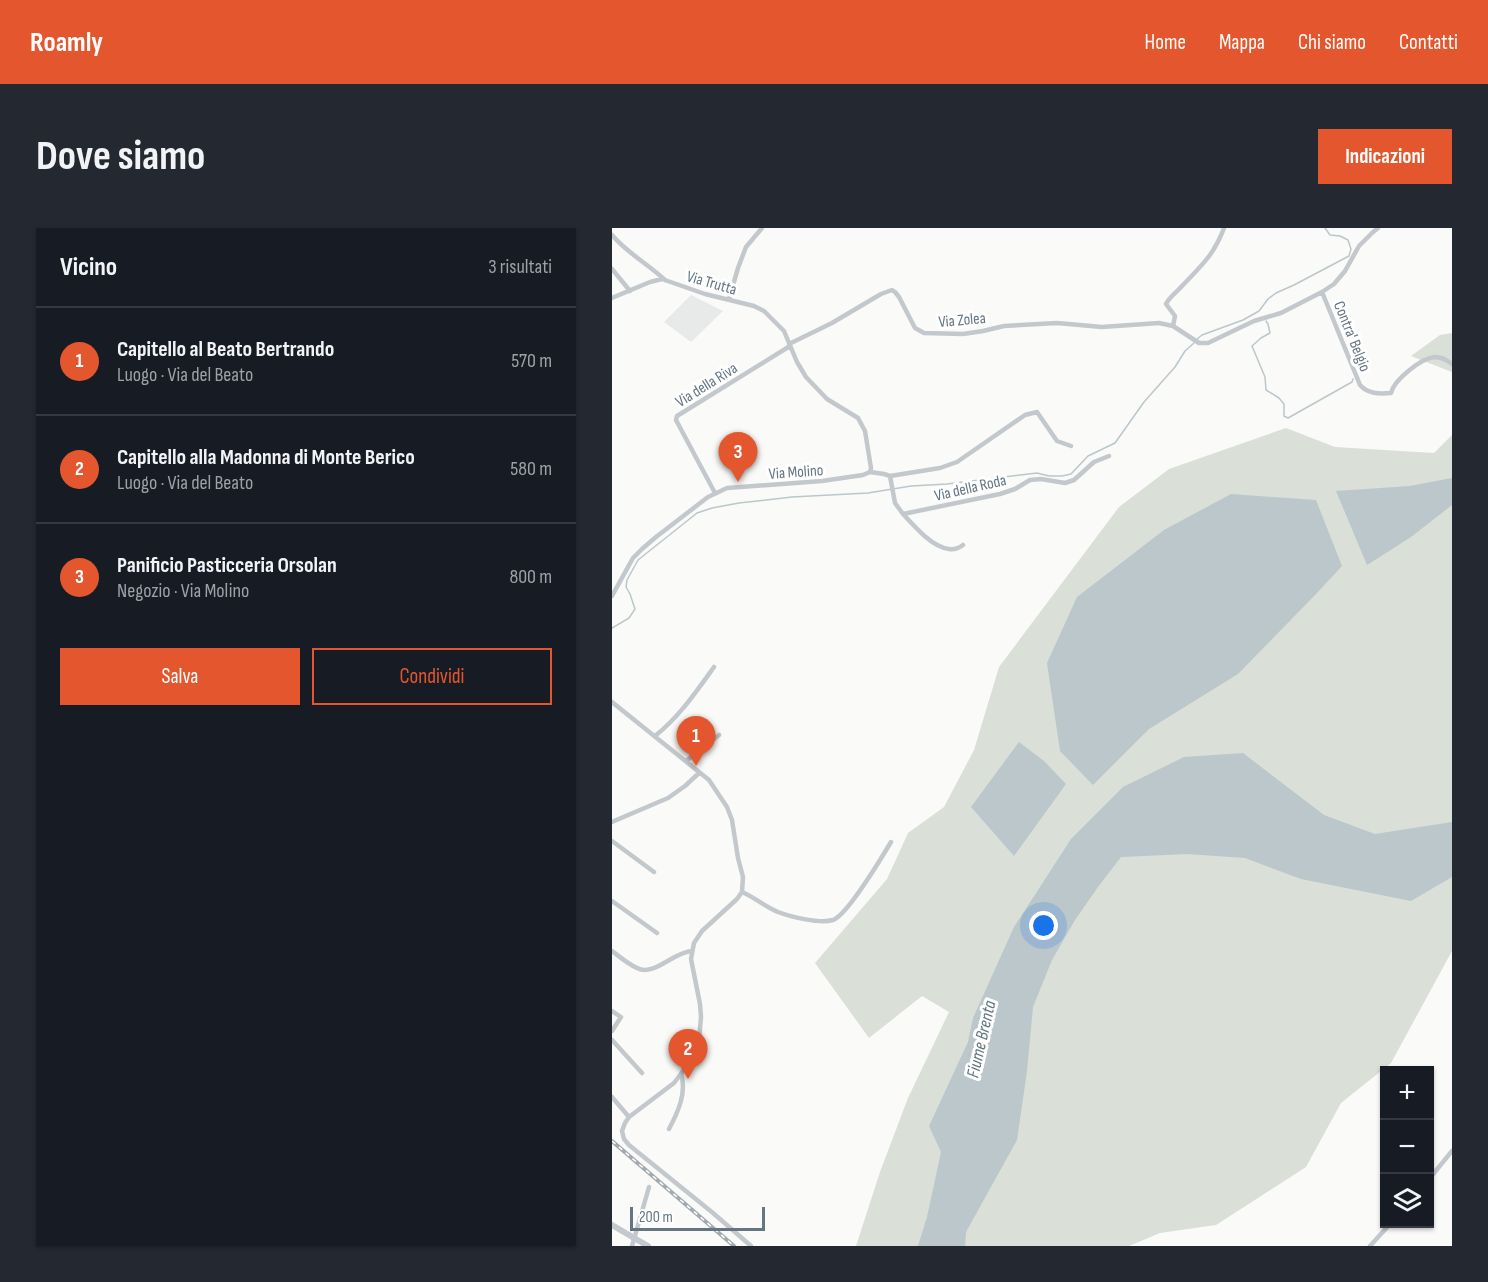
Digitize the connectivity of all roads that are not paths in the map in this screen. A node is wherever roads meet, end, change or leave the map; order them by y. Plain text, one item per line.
1 (762, 228) edge
2 (1224, 228) edge
3 (1378, 228) edge
4 (612, 235) edge
5 (612, 269) edge
6 (665, 280) junction
7 (630, 291) junction
8 (1322, 292) junction
9 (612, 298) edge
10 (729, 299) junction
11 (1173, 326) junction
12 (1199, 343) joint
13 (790, 345) junction
14 (1452, 364) edge
15 (1071, 446) dead end
16 (1109, 456) dead end
17 (870, 472) junction
18 (890, 476) junction
19 (714, 493) junction
20 (903, 514) junction
21 (963, 545) dead end
22 (612, 596) edge
23 (714, 667) dead end
24 (612, 702) edge
25 (719, 735) dead end
26 (655, 736) junction
27 (686, 761) junction
28 (699, 773) junction
29 (612, 822) edge
30 (612, 841) edge
31 (891, 842) dead end
32 (654, 872) dead end
33 (742, 892) junction
34 (612, 902) edge
35 (657, 933) dead end
36 (612, 951) edge
37 (692, 951) junction
38 (612, 1011) edge
39 (612, 1030) edge
40 (612, 1040) edge
41 (642, 1073) dead end
42 (681, 1074) junction
43 (612, 1097) edge
44 (629, 1117) junction
45 (669, 1129) dead end
46 (1452, 1150) edge
47 (1433, 1174) edge
48 (650, 1187) dead end
49 (612, 1225) edge
50 (1386, 1228) edge
51 (634, 1239) junction
52 (632, 1246) edge
53 (648, 1246) edge
54 (751, 1246) edge
55 (1370, 1246) edge

1 - 10 street
2 - 11 street
3 - 8 street, Contra' Belgio
4 - 6 street
5 - 7 street
6 - 7 street, Via Trutta
6 - 10 street, Via Trutta
7 - 9 street, Via Trutta
8 - 12 street, Contra' Belgio
8 - 14 street, Contra' Belgio
10 - 13 street, Via Trutta
11 - 12 street, Via Zolea
11 - 13 street, Via Zolea
13 - 17 street
13 - 19 street, Via della Riva
15 - 18 street
16 - 20 street, Via della Roda
17 - 18 street
17 - 19 street, Via Molino
18 - 20 street
19 - 22 street, Via Molino
20 - 21 street
23 - 26 street
24 - 26 street
25 - 27 street
26 - 27 street
27 - 28 street
28 - 29 street
28 - 33 street
30 - 32 street
31 - 33 street
33 - 37 street
34 - 35 street
36 - 37 street
37 - 42 street
38 - 39 street
40 - 41 street
42 - 44 street
42 - 45 street
43 - 44 street
44 - 54 street
46 - 47 street
48 - 51 street
49 - 51 main road
50 - 55 street
51 - 52 street
51 - 53 main road

